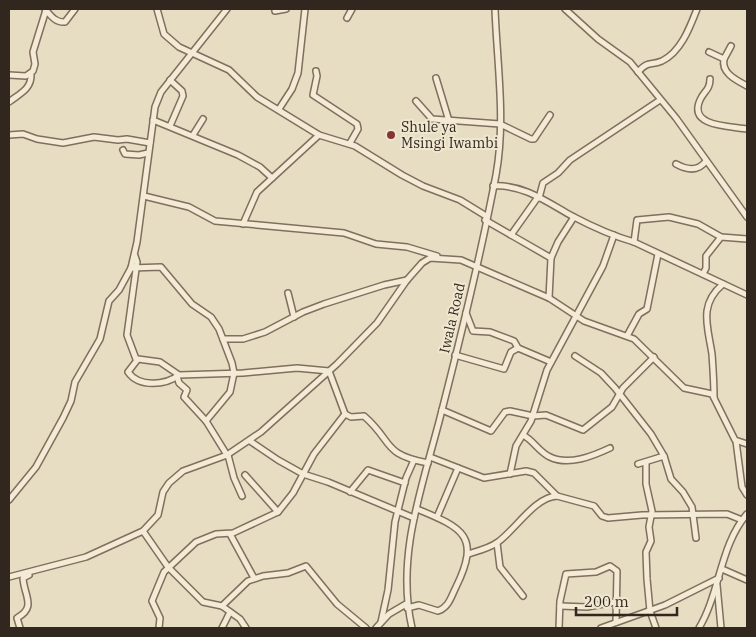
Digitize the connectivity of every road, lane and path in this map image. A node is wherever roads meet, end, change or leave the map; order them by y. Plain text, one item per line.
1 (75, 9) edge
2 (157, 9) edge
3 (227, 9) edge
4 (286, 9) edge
5 (305, 9) edge
6 (352, 9) edge
7 (495, 9) edge
8 (564, 9) edge
9 (697, 9) edge
10 (46, 10) edge
11 (275, 11) dead end
12 (347, 18) dead end
13 (731, 46) dead end
14 (709, 52) dead end
15 (193, 53) junction
16 (724, 59) junction
17 (316, 71) dead end
18 (638, 72) junction
19 (31, 74) junction
20 (9, 75) edge
21 (436, 78) dead end
22 (710, 79) dead end
23 (170, 80) junction
24 (747, 86) edge
25 (660, 100) junction
26 (416, 101) dead end
27 (9, 102) edge
28 (279, 109) junction
29 (550, 115) dead end
30 (203, 119) dead end
31 (153, 120) junction
32 (449, 121) junction
33 (500, 124) junction
34 (170, 126) junction
35 (747, 128) edge
36 (9, 135) edge
37 (193, 135) junction
38 (319, 135) junction
39 (150, 142) junction
40 (350, 143) junction
41 (123, 150) dead end
42 (148, 153) junction
43 (706, 162) junction
44 (676, 164) dead end
45 (272, 178) junction
46 (493, 186) junction
47 (144, 196) junction
48 (538, 197) junction
49 (574, 217) junction
50 (747, 217) edge
51 (486, 218) junction
52 (243, 224) junction
53 (511, 235) junction
54 (614, 235) junction
55 (721, 238) junction
56 (747, 239) edge
57 (634, 242) junction
58 (658, 254) junction
59 (440, 257) junction
60 (551, 258) junction
61 (475, 266) junction
62 (133, 268) junction
63 (702, 274) junction
64 (407, 280) junction
65 (723, 284) junction
66 (288, 293) dead end
67 (747, 295) edge
68 (549, 298) junction
69 (466, 312) junction
70 (294, 317) junction
71 (576, 317) junction
72 (628, 336) junction
73 (223, 339) junction
74 (518, 348) junction
75 (456, 355) junction
76 (575, 356) dead end
77 (654, 358) junction
78 (136, 359) junction
79 (551, 362) junction
80 (329, 371) junction
81 (234, 373) junction
82 (178, 376) junction
83 (620, 393) junction
84 (714, 398) junction
85 (442, 410) junction
86 (345, 414) junction
87 (533, 416) junction
88 (206, 421) junction
89 (523, 435) junction
90 (250, 441) junction
91 (736, 441) junction
92 (747, 444) edge
93 (610, 448) dead end
94 (228, 455) junction
95 (664, 456) junction
96 (414, 460) junction
97 (429, 460) junction
98 (646, 463) junction
99 (638, 464) dead end
100 (458, 468) junction
101 (304, 474) junction
102 (510, 474) junction
103 (245, 475) dead end
104 (405, 483) junction
105 (350, 492) junction
106 (747, 495) edge
107 (242, 496) dead end
108 (557, 496) junction
109 (9, 500) edge
110 (417, 510) junction
111 (278, 512) junction
112 (398, 512) junction
113 (693, 514) junction
114 (747, 514) edge
115 (651, 515) junction
116 (437, 516) junction
117 (414, 518) junction
118 (742, 520) junction
119 (143, 531) junction
120 (230, 534) junction
121 (696, 538) dead end
122 (497, 542) junction
123 (468, 554) junction
124 (168, 567) junction
125 (722, 569) junction
126 (34, 570) junction
127 (9, 577) edge
128 (254, 578) junction
129 (719, 578) junction
130 (747, 580) edge
131 (717, 584) junction
132 (523, 596) dead end
133 (615, 602) junction
134 (222, 606) junction
135 (407, 606) junction
136 (560, 606) junction
137 (650, 611) junction
138 (230, 612) junction
139 (381, 622) junction
140 (616, 622) junction
141 (20, 628) edge
142 (160, 628) edge
143 (222, 628) edge
144 (246, 628) edge
145 (366, 628) edge
146 (376, 628) edge
147 (412, 628) edge
148 (559, 628) edge
149 (601, 628) edge
150 (656, 628) edge
151 (699, 628) edge
152 (721, 628) edge

1 - 10 street
2 - 15 street
3 - 15 street
4 - 11 street
5 - 28 street
6 - 12 street
7 - 33 street, Iwala Road
8 - 18 street
9 - 18 street
10 - 19 street
13 - 16 street
14 - 16 street
15 - 23 street
15 - 28 street
16 - 24 street
17 - 40 street
18 - 25 street
19 - 20 street
19 - 27 street
21 - 32 street
22 - 35 street
23 - 31 street
23 - 34 street
25 - 43 street
25 - 48 street
26 - 32 street
28 - 38 street
29 - 33 street
30 - 37 street
31 - 34 street
31 - 39 street
32 - 33 street
33 - 46 street, Iwala Road
34 - 37 street
36 - 39 street
37 - 45 street
38 - 40 street
38 - 45 street
39 - 42 street
40 - 51 street
41 - 42 street
42 - 47 street
43 - 44 street
43 - 50 street
45 - 52 street
46 - 48 street
46 - 51 street, Iwala Road
47 - 52 street
47 - 62 street
48 - 49 street
48 - 53 street
49 - 54 street
49 - 60 street
51 - 53 street
51 - 61 street, Iwala Road
52 - 59 street
53 - 60 street
54 - 57 street
54 - 71 street
55 - 56 street
55 - 57 street
55 - 63 street
57 - 58 street
58 - 63 street
58 - 72 street
59 - 61 street
59 - 64 street
60 - 68 street
61 - 68 street
61 - 69 street, Iwala Road
62 - 73 street
62 - 78 street
62 - 109 street
63 - 65 street
64 - 70 street
64 - 80 street
65 - 67 street
65 - 84 street
66 - 70 street
68 - 71 street
69 - 74 street
69 - 75 street, Iwala Road
70 - 73 street
71 - 72 street
71 - 79 street
72 - 77 street
73 - 81 street
74 - 75 street
74 - 79 street
75 - 85 street, Iwala Road
76 - 83 street
77 - 83 street
77 - 84 street
78 - 82 street
78 - 82 street
79 - 87 street
80 - 81 street
80 - 86 street
80 - 90 street
81 - 82 street
81 - 88 street
82 - 88 street
83 - 87 street
83 - 95 street
84 - 91 street
85 - 87 street
85 - 97 street, Iwala Road
86 - 96 street
86 - 101 street
87 - 89 street
88 - 94 street
89 - 93 street
89 - 102 street
90 - 94 street
90 - 101 street
91 - 92 street
91 - 106 street
94 - 107 street
94 - 119 street
95 - 98 street
95 - 113 street
96 - 97 street
96 - 104 street
97 - 100 street
97 - 110 street, Iwala Road
98 - 99 street
98 - 115 street
100 - 102 street
100 - 116 street
101 - 105 street
101 - 111 street
102 - 108 street
103 - 111 street
104 - 105 street
104 - 112 street
105 - 112 street
108 - 115 street
108 - 122 street
110 - 116 street
110 - 117 street, Iwala Road
111 - 120 street
112 - 117 street
112 - 139 street
113 - 115 street
113 - 118 street
113 - 121 street
114 - 118 street
115 - 137 street
116 - 123 street
117 - 135 street, Iwala Road
118 - 125 street
119 - 124 street
119 - 126 street
120 - 124 street
120 - 128 street
122 - 123 street
122 - 132 street
123 - 135 street
124 - 134 street
124 - 142 street
125 - 129 street
125 - 130 street
126 - 127 street
126 - 141 street
128 - 134 street
128 - 145 street
129 - 131 street
129 - 137 street
131 - 151 street
131 - 152 street
133 - 136 street
133 - 136 street
133 - 140 street
134 - 138 street
135 - 139 street
135 - 147 street, Iwala Road
136 - 148 street
137 - 140 street
137 - 150 street
138 - 143 street
138 - 144 street
139 - 146 street
140 - 149 street

